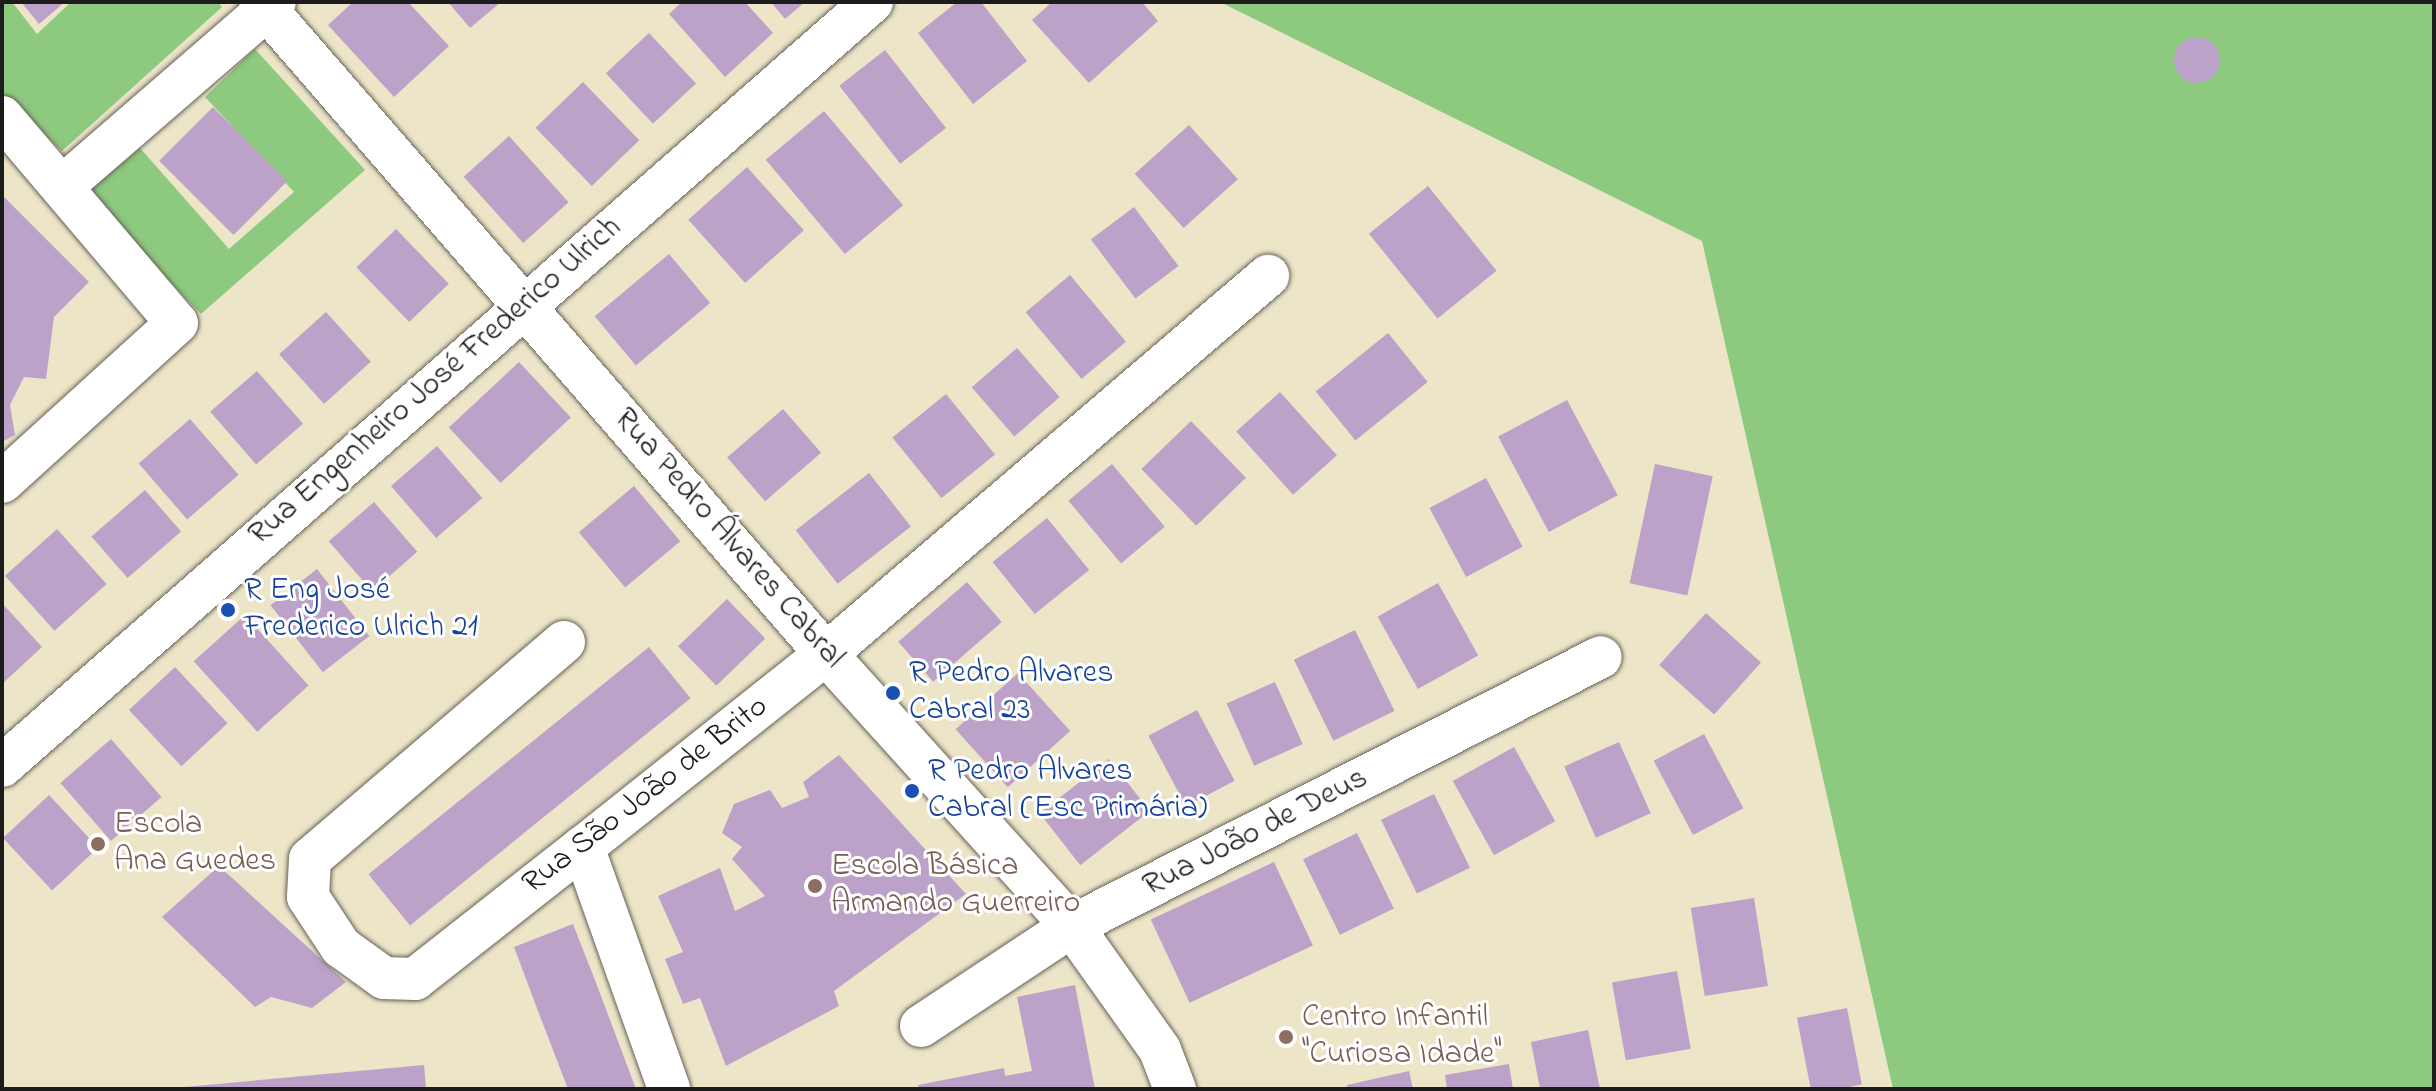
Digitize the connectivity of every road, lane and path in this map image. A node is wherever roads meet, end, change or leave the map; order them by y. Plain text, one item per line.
1 (872, 2) edge
2 (267, 4) edge
3 (2, 117) edge
4 (64, 185) junction
5 (1268, 276) dead end
6 (525, 303) junction
7 (2, 482) edge
8 (564, 642) dead end
9 (826, 654) junction
10 (1601, 657) dead end
11 (2, 766) edge
12 (583, 847) junction
13 (1072, 926) junction
14 (921, 1026) dead end
15 (669, 1089) edge
16 (1175, 1089) edge

1 - 6 street, Rua Engenheiro José Frederico Ulrich
2 - 4 street
2 - 6 street, Rua Pedro Álvares Cabral
3 - 4 street
4 - 7 street
5 - 9 street, Rua São João de Brito
6 - 9 street, Rua Pedro Álvares Cabral
6 - 11 street, Rua Engenheiro José Frederico Ulrich
8 - 12 street, Rua São João de Brito
9 - 12 street, Rua São João de Brito
9 - 13 street, Rua Pedro Álvares Cabral
10 - 13 street, Rua João de Deus
12 - 15 street
13 - 14 street, Rua João de Deus
13 - 16 street, Rua Pedro Álvares Cabral

